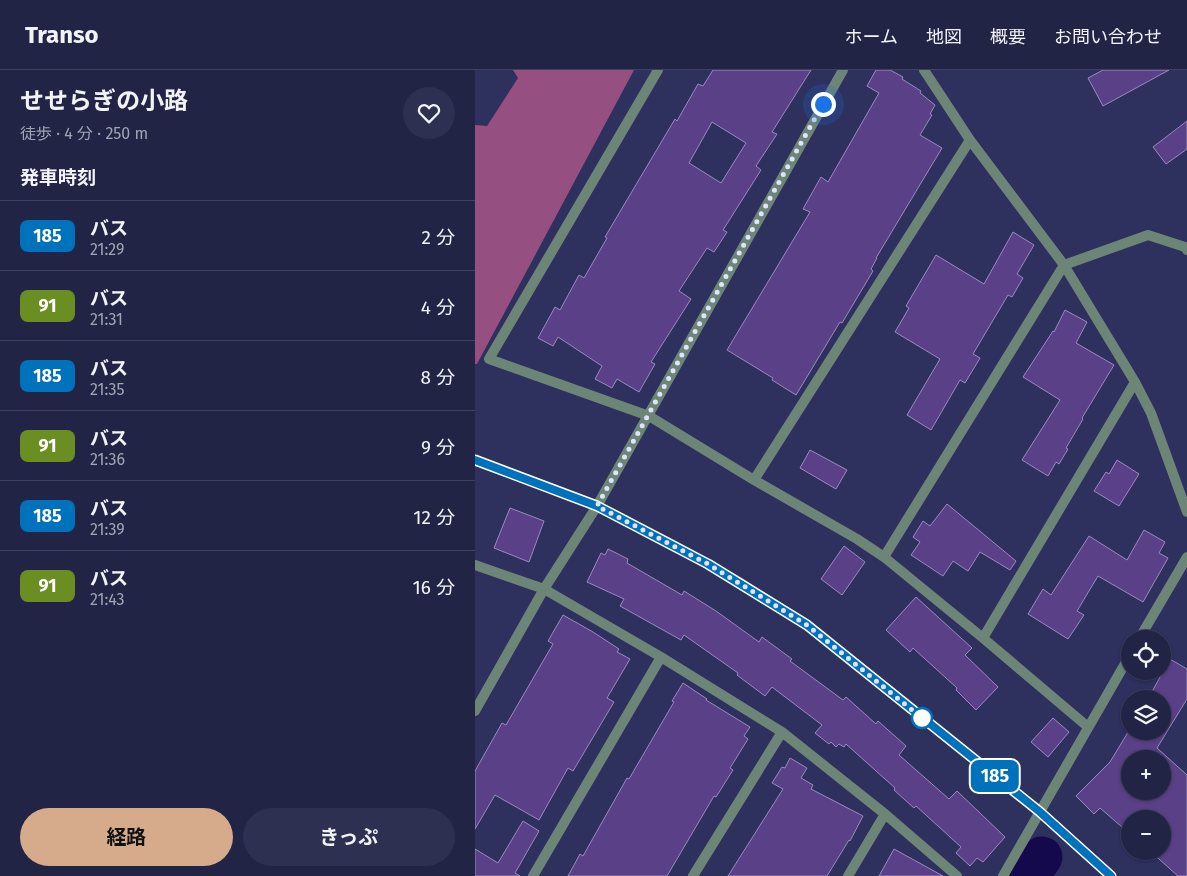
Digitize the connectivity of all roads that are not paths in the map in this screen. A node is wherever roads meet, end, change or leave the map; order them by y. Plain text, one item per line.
1 (658, 70) edge
2 (843, 70) edge
3 (924, 70) edge
4 (970, 140) junction
5 (1187, 250) edge
6 (1064, 265) junction
7 (1135, 382) junction
8 (649, 416) junction
9 (475, 460) edge
10 (754, 480) junction
11 (597, 506) junction
12 (1187, 512) edge
13 (884, 557) junction
14 (1187, 557) edge
15 (475, 565) edge
16 (544, 589) junction
17 (1144, 630) edge
18 (983, 638) junction
19 (661, 656) junction
20 (1121, 670) edge
21 (475, 711) edge
22 (1088, 727) junction
23 (782, 732) junction
24 (1040, 812) junction
25 (885, 814) junction
26 (533, 876) edge
27 (693, 876) edge
28 (848, 876) edge
29 (957, 876) edge
30 (1003, 876) edge
31 (1111, 876) edge

1 - 8 street
2 - 8 street
3 - 4 street
4 - 6 street
4 - 10 street
5 - 6 street
6 - 7 street
6 - 13 street
7 - 12 street
7 - 18 street
8 - 10 street
8 - 11 street
9 - 11 street
10 - 13 street
11 - 16 street
11 - 24 street
13 - 18 street
14 - 17 street
15 - 16 street
16 - 19 street
16 - 21 street
18 - 22 street
19 - 23 street
19 - 26 street
20 - 22 street
22 - 24 street
23 - 25 street
23 - 27 street
24 - 30 street
24 - 31 street
25 - 28 street
25 - 29 street

